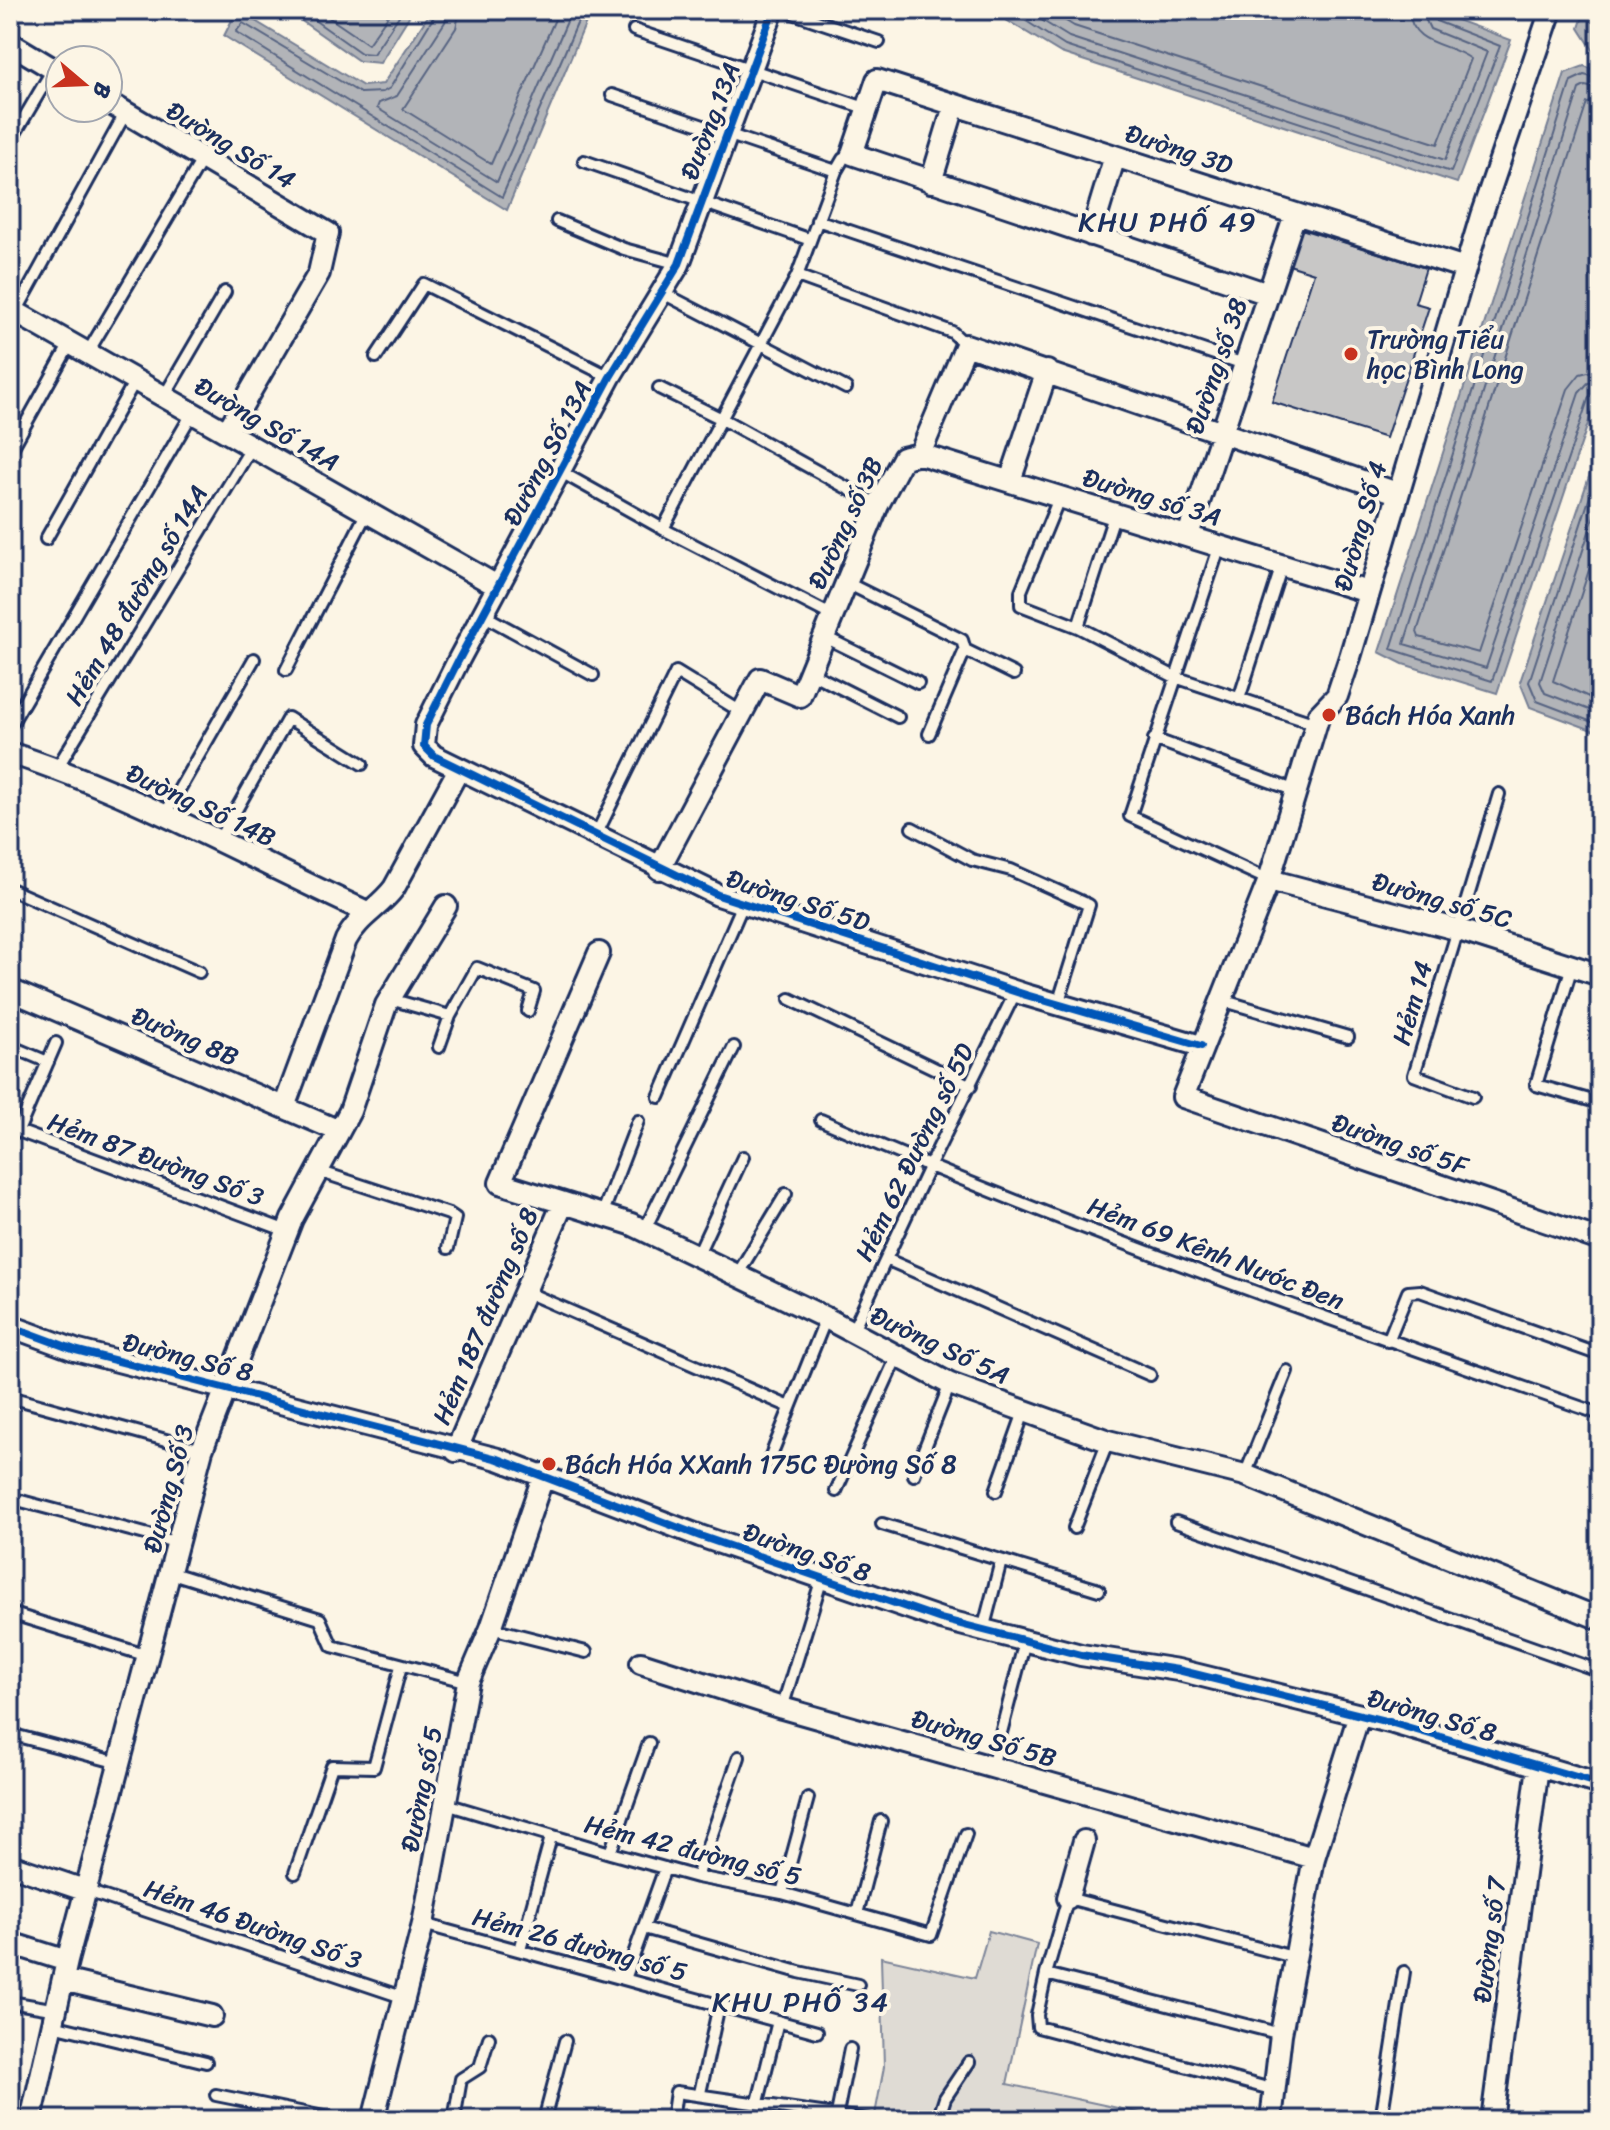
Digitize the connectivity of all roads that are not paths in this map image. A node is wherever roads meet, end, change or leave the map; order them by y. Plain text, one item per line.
1 (773, 10) edge
2 (784, 10) edge
3 (1551, 10) edge
4 (634, 30) dead end
5 (879, 42) dead end
6 (10, 43) edge
7 (44, 63) edge
8 (751, 69) junction
9 (44, 91) edge
10 (612, 95) dead end
11 (954, 106) junction
12 (868, 109) junction
13 (126, 112) joint
14 (728, 136) junction
15 (10, 142) edge
16 (852, 154) junction
17 (1115, 156) junction
18 (203, 158) junction
19 (584, 161) dead end
20 (836, 171) junction
21 (931, 182) junction
22 (702, 201) junction
23 (1295, 214) junction
24 (817, 220) junction
25 (557, 221) dead end
26 (1091, 235) junction
27 (808, 239) junction
28 (679, 264) junction
29 (1465, 268) junction
30 (797, 276) junction
31 (225, 292) dead end
32 (661, 292) junction
33 (1268, 294) junction
34 (13, 311) edge
35 (966, 345) junction
36 (79, 347) junction
37 (761, 347) junction
38 (376, 357) dead end
39 (1244, 364) junction
40 (1047, 371) junction
41 (610, 377) junction
42 (136, 379) junction
43 (659, 388) dead end
44 (846, 388) dead end
45 (165, 395) junction
46 (193, 412) junction
47 (724, 420) junction
48 (228, 430) junction
49 (1220, 434) junction
50 (253, 445) junction
51 (10, 452) edge
52 (920, 454) junction
53 (561, 472) junction
54 (1010, 481) junction
55 (1397, 493) junction
56 (1060, 496) junction
57 (878, 505) junction
58 (367, 512) junction
59 (1115, 513) junction
60 (663, 529) junction
61 (1188, 535) junction
62 (46, 539) dead end
63 (1220, 545) junction
64 (1282, 565) junction
65 (845, 582) junction
66 (497, 586) junction
67 (1368, 592) junction
68 (483, 615) junction
69 (831, 615) junction
70 (1078, 627) junction
71 (823, 636) junction
72 (965, 650) junction
73 (254, 659) dead end
74 (286, 670) dead end
75 (809, 672) junction
76 (1014, 674) dead end
77 (593, 675) dead end
78 (1175, 677) junction
79 (918, 683) dead end
80 (1239, 699) junction
81 (743, 713) junction
82 (898, 717) dead end
83 (1316, 724) junction
84 (426, 725) joint
85 (10, 726) edge
86 (929, 734) dead end
87 (1154, 739) junction
88 (10, 753) edge
89 (362, 764) dead end
90 (57, 768) junction
91 (459, 769) junction
92 (1296, 791) junction
93 (1499, 794) dead end
94 (164, 816) junction
95 (912, 828) dead end
96 (595, 837) junction
97 (219, 840) junction
98 (659, 869) junction
99 (1269, 880) junction
100 (10, 889) edge
101 (743, 904) junction
102 (446, 906) dead end
103 (367, 912) junction
104 (1456, 929) junction
105 (599, 953) dead end
106 (1572, 966) junction
107 (199, 972) dead end
108 (1600, 975) edge
109 (10, 990) edge
110 (1016, 991) junction
111 (390, 999) junction
112 (790, 999) dead end
113 (1221, 1000) junction
114 (1058, 1004) junction
115 (528, 1011) dead end
116 (450, 1016) junction
117 (1348, 1037) dead end
118 (56, 1043) dead end
119 (10, 1046) edge
120 (1201, 1046) junction
121 (439, 1047) dead end
122 (734, 1047) dead end
123 (48, 1062) junction
124 (971, 1086) junction
125 (659, 1097) dead end
126 (1473, 1097) dead end
127 (1600, 1103) edge
128 (284, 1107) junction
129 (821, 1120) dead end
130 (638, 1121) dead end
131 (14, 1129) edge
132 (339, 1131) junction
133 (743, 1157) dead end
134 (929, 1167) junction
135 (318, 1171) junction
136 (786, 1194) dead end
137 (563, 1203) junction
138 (602, 1215) junction
139 (287, 1231) junction
140 (644, 1231) junction
141 (1600, 1240) edge
142 (448, 1248) dead end
143 (697, 1256) junction
144 (886, 1259) junction
145 (737, 1275) junction
146 (522, 1290) junction
147 (826, 1318) junction
148 (10, 1326) edge
149 (852, 1332) junction
150 (1388, 1341) junction
151 (898, 1354) junction
152 (1600, 1355) edge
153 (1287, 1371) dead end
154 (1150, 1375) dead end
155 (950, 1384) junction
156 (226, 1387) junction
157 (10, 1397) edge
158 (790, 1407) junction
159 (1024, 1412) junction
160 (1600, 1414) edge
161 (1108, 1441) junction
162 (202, 1450) junction
163 (456, 1451) junction
164 (768, 1463) dead end
165 (544, 1474) junction
166 (914, 1475) dead end
167 (1245, 1475) junction
168 (836, 1491) dead end
169 (996, 1491) dead end
170 (10, 1498) edge
171 (1176, 1522) dead end
172 (882, 1524) dead end
173 (1074, 1528) dead end
174 (179, 1543) junction
175 (1001, 1561) junction
176 (172, 1573) junction
177 (822, 1578) junction
178 (1099, 1590) dead end
179 (10, 1613) edge
180 (1600, 1619) edge
181 (491, 1628) junction
182 (983, 1630) junction
183 (1025, 1641) junction
184 (586, 1652) dead end
185 (150, 1656) junction
186 (641, 1663) dead end
187 (401, 1666) junction
188 (1600, 1671) edge
189 (468, 1682) junction
190 (782, 1708) junction
191 (1359, 1715) junction
192 (10, 1734) edge
193 (649, 1743) dead end
194 (739, 1757) dead end
195 (119, 1763) junction
196 (1538, 1766) junction
197 (992, 1767) junction
198 (1600, 1784) edge
199 (808, 1798) dead end
200 (446, 1804) junction
201 (881, 1821) dead end
202 (966, 1834) dead end
203 (551, 1837) junction
204 (1084, 1841) dead end
205 (610, 1853) junction
206 (1314, 1858) junction
207 (10, 1865) edge
208 (665, 1868) junction
209 (295, 1873) dead end
210 (697, 1877) junction
211 (87, 1891) junction
212 (782, 1893) junction
213 (1068, 1898) junction
214 (857, 1914) junction
215 (423, 1924) junction
216 (644, 1928) junction
217 (10, 1943) edge
218 (520, 1950) junction
219 (1293, 1957) junction
220 (65, 1970) junction
221 (1404, 1972) dead end
222 (1046, 1974) junction
223 (625, 1979) junction
224 (858, 1985) dead end
225 (405, 1998) junction
226 (10, 2002) edge
227 (719, 2005) junction
228 (212, 2016) dead end
229 (55, 2018) junction
230 (778, 2021) junction
231 (817, 2032) dead end
232 (1281, 2034) junction
233 (489, 2038) dead end
234 (565, 2041) dead end
235 (850, 2049) dead end
236 (206, 2062) dead end
237 (969, 2062) dead end
238 (1275, 2090) junction
239 (700, 2093) junction
240 (216, 2095) dead end
241 (758, 2102) junction
242 (837, 2114) junction
243 (10, 2117) edge
244 (31, 2120) edge
245 (339, 2120) edge
246 (373, 2120) edge
247 (454, 2120) edge
248 (544, 2120) edge
249 (672, 2120) edge
250 (869, 2120) edge
251 (938, 2120) edge
252 (1271, 2120) edge
253 (1381, 2120) edge
254 (1492, 2120) edge

1 - 8 street, Đường 13A
2 - 5 lane
3 - 29 street, Đường Số 4
4 - 8 lane
6 - 7 street
8 - 12 lane
8 - 14 street, Đường 13A
9 - 15 lane
10 - 14 lane
11 - 12 street, Đường 3D
11 - 17 street, Đường 3D
11 - 21 street
12 - 16 street
13 - 18 street, Đường Số 14
13 - 34 lane
14 - 20 lane
14 - 22 street, Đường 13A
16 - 20 lane
16 - 21 street
17 - 23 street, Đường 3D
17 - 26 street
18 - 36 lane
18 - 48 street, Đường Số 14
19 - 22 lane
20 - 24 lane
21 - 26 street
22 - 27 lane
22 - 28 street, Đường Số 13A
23 - 29 street, Đường 3D
23 - 33 street, Đường số 38
24 - 27 lane
24 - 39 lane
25 - 28 lane
26 - 33 street
27 - 30 lane
28 - 32 street, Đường Số 13A
29 - 55 street, Đường Số 4
30 - 35 lane
30 - 37 lane
31 - 45 lane
32 - 37 lane
32 - 41 street, Đường Số 13A
33 - 39 street, Đường số 38
34 - 36 street, Đường Số 14A
35 - 40 street
35 - 52 street, Đường số 3B
36 - 42 street, Đường Số 14A
36 - 51 lane
37 - 44 lane
37 - 47 lane
38 - 41 lane
39 - 49 street, Đường số 38
40 - 49 street
40 - 54 street
41 - 53 street, Đường Số 13A
42 - 45 street, Đường Số 14A
42 - 62 lane
43 - 47 lane
45 - 46 street, Đường Số 14A
46 - 48 street, Đường Số 14A
46 - 85 lane
47 - 57 lane
47 - 60 lane
48 - 50 street, Đường Số 14A
49 - 55 street
49 - 61 street, Đường số 38
50 - 58 street, Đường Số 14A
50 - 90 lane, Hẻm 48 đường số 14A
52 - 54 street, Đường số 3A
52 - 57 street, Đường số 3B
53 - 60 lane
53 - 66 street, Đường Số 13A
54 - 56 street, Đường số 3A
55 - 67 street, Đường Số 4
56 - 59 street, Đường số 3A
56 - 70 lane
57 - 65 street, Đường số 3B
58 - 66 street, Đường Số 14A
58 - 74 lane
59 - 61 street, Đường số 3A
59 - 70 lane
60 - 69 lane
61 - 63 street, Đường số 3A
63 - 64 street, Đường số 3A
63 - 78 lane
64 - 67 street, Đường số 3A
64 - 80 lane
65 - 69 street, Đường số 3B
65 - 72 lane
66 - 68 street, Đường Số 13A
67 - 83 street, Đường Số 4
68 - 77 lane
68 - 84 street, Đường Số 13A
69 - 71 street, Đường số 3B
70 - 78 lane
71 - 75 street, Đường số 3B
71 - 79 lane
72 - 76 lane
72 - 86 lane
73 - 94 lane
75 - 81 street, Đường số 3B
75 - 82 lane
78 - 80 lane
78 - 87 lane
80 - 83 lane
81 - 96 lane
81 - 98 street, Đường số 3B
83 - 92 street, Đường Số 4
84 - 91 street, Đường Số 5D
87 - 92 lane
87 - 99 lane
88 - 90 street, Đường Số 14B
89 - 97 lane
90 - 94 street, Đường Số 14B
91 - 96 street, Đường Số 5D
91 - 103 street
92 - 99 street, Đường Số 4
93 - 104 lane
94 - 97 street, Đường Số 14B
95 - 114 lane
96 - 98 street, Đường Số 5D
97 - 103 street, Đường Số 14B
98 - 101 street, Đường Số 5D
99 - 104 street, Đường số 5C
99 - 113 street, Đường Số 4
100 - 107 lane
101 - 110 street, Đường Số 5D
101 - 125 lane
102 - 111 street, Đường Số 3
103 - 128 street
104 - 106 street, Đường số 5C
104 - 126 lane, Hẻm 14
105 - 137 street, Đường Số 5A
106 - 108 street, Đường số 5C
106 - 127 lane
109 - 128 street, Đường 8B
110 - 114 street, Đường Số 5D
110 - 124 lane, Hẻm 62 Đường số 5D
111 - 116 lane
111 - 132 street, Đường Số 3
112 - 124 lane
113 - 117 lane
113 - 120 street, Đường Số 4
114 - 120 street, Đường Số 5D
115 - 116 lane
116 - 121 lane
118 - 123 lane
119 - 123 lane
120 - 141 street, Đường số 5F
122 - 140 lane
123 - 131 lane
124 - 134 lane, Hẻm 62 Đường số 5D
128 - 132 street, Đường 8B
129 - 134 lane, Hẻm 69 Kênh Nước Đen
130 - 138 lane
131 - 139 lane, Hẻm 87 Đường Số 3
132 - 135 street, Đường Số 3
133 - 143 lane
134 - 144 lane, Hẻm 62 Đường số 5D
134 - 150 lane, Hẻm 69 Kênh Nước Đen
135 - 139 street, Đường Số 3
135 - 142 lane
136 - 145 lane
137 - 138 street, Đường Số 5A
137 - 146 street, Hẻm 187 đường số 8
138 - 140 street, Đường Số 5A
139 - 156 street, Đường Số 3
140 - 143 street, Đường Số 5A
143 - 145 street, Đường Số 5A
144 - 149 lane, Hẻm 62 Đường số 5D
144 - 154 lane
145 - 147 street, Đường Số 5A
146 - 158 lane
146 - 163 street, Hẻm 187 đường số 8
147 - 149 street, Đường Số 5A
147 - 158 lane
148 - 156 street, Đường Số 8
149 - 151 street, Đường Số 5A
150 - 152 lane
150 - 160 lane, Hẻm 69 Kênh Nước Đen
151 - 155 street, Đường Số 5A
151 - 168 lane
153 - 167 lane
155 - 159 street, Đường Số 5A
155 - 166 lane
156 - 162 street, Đường Số 3
156 - 163 street, Đường Số 8
157 - 162 lane
158 - 164 lane
159 - 161 street, Đường Số 5A
159 - 169 lane
161 - 167 street, Đường Số 5A
161 - 173 lane
162 - 174 street, Đường Số 3
163 - 165 street, Đường Số 8
165 - 177 street, Đường Số 8
165 - 181 street, Đường số 5
167 - 180 street, Đường Số 5A
170 - 174 lane
171 - 188 lane
172 - 175 lane
174 - 176 street, Đường Số 3
175 - 178 lane
175 - 182 lane
176 - 185 street, Đường Số 3
176 - 187 lane
177 - 182 street, Đường Số 8
177 - 190 lane
179 - 185 lane
181 - 184 lane
181 - 189 street, Đường số 5
182 - 183 street, Đường Số 8
183 - 191 street, Đường Số 8
183 - 197 lane
185 - 195 street, Đường Số 3
186 - 190 street, Đường Số 5B
187 - 189 lane
187 - 209 lane
189 - 200 street, Đường số 5
190 - 197 street, Đường Số 5B
191 - 196 street, Đường Số 8
191 - 206 street
192 - 195 lane
193 - 205 lane
194 - 210 lane
195 - 211 street, Đường Số 3
196 - 198 street, Đường Số 8
196 - 254 street, Đường số 7
197 - 206 street, Đường Số 5B
199 - 212 lane
200 - 203 lane, Hẻm 42 đường số 5
200 - 215 street, Đường số 5
201 - 214 lane
202 - 214 lane, Hẻm 42 đường số 5
203 - 205 lane, Hẻm 42 đường số 5
203 - 218 lane
204 - 213 street
205 - 208 lane, Hẻm 42 đường số 5
206 - 219 street
207 - 211 street
208 - 210 lane, Hẻm 42 đường số 5
208 - 216 lane
210 - 212 lane, Hẻm 42 đường số 5
211 - 220 street, Đường Số 3
211 - 225 lane, Hẻm 46 Đường Số 3
212 - 214 lane, Hẻm 42 đường số 5
213 - 219 lane
213 - 222 lane
215 - 218 lane, Hẻm 26 đường số 5
215 - 225 street, Đường số 5
216 - 223 lane
216 - 224 lane
217 - 220 street
218 - 223 lane, Hẻm 26 đường số 5
219 - 232 street
220 - 228 street
220 - 229 street, Đường Số 3
221 - 253 lane
222 - 232 lane
222 - 238 lane
223 - 227 lane, Hẻm 26 đường số 5
225 - 246 street, Đường số 5
226 - 229 lane
227 - 230 lane, Hẻm 26 đường số 5
227 - 239 lane
229 - 236 lane
229 - 244 street, Đường Số 3
230 - 231 lane, Hẻm 26 đường số 5
230 - 241 lane
232 - 238 street
233 - 247 lane
234 - 248 lane
235 - 242 lane
237 - 251 lane
238 - 252 street
239 - 241 lane
239 - 249 lane
240 - 245 lane
241 - 242 lane
242 - 250 lane
243 - 244 lane

